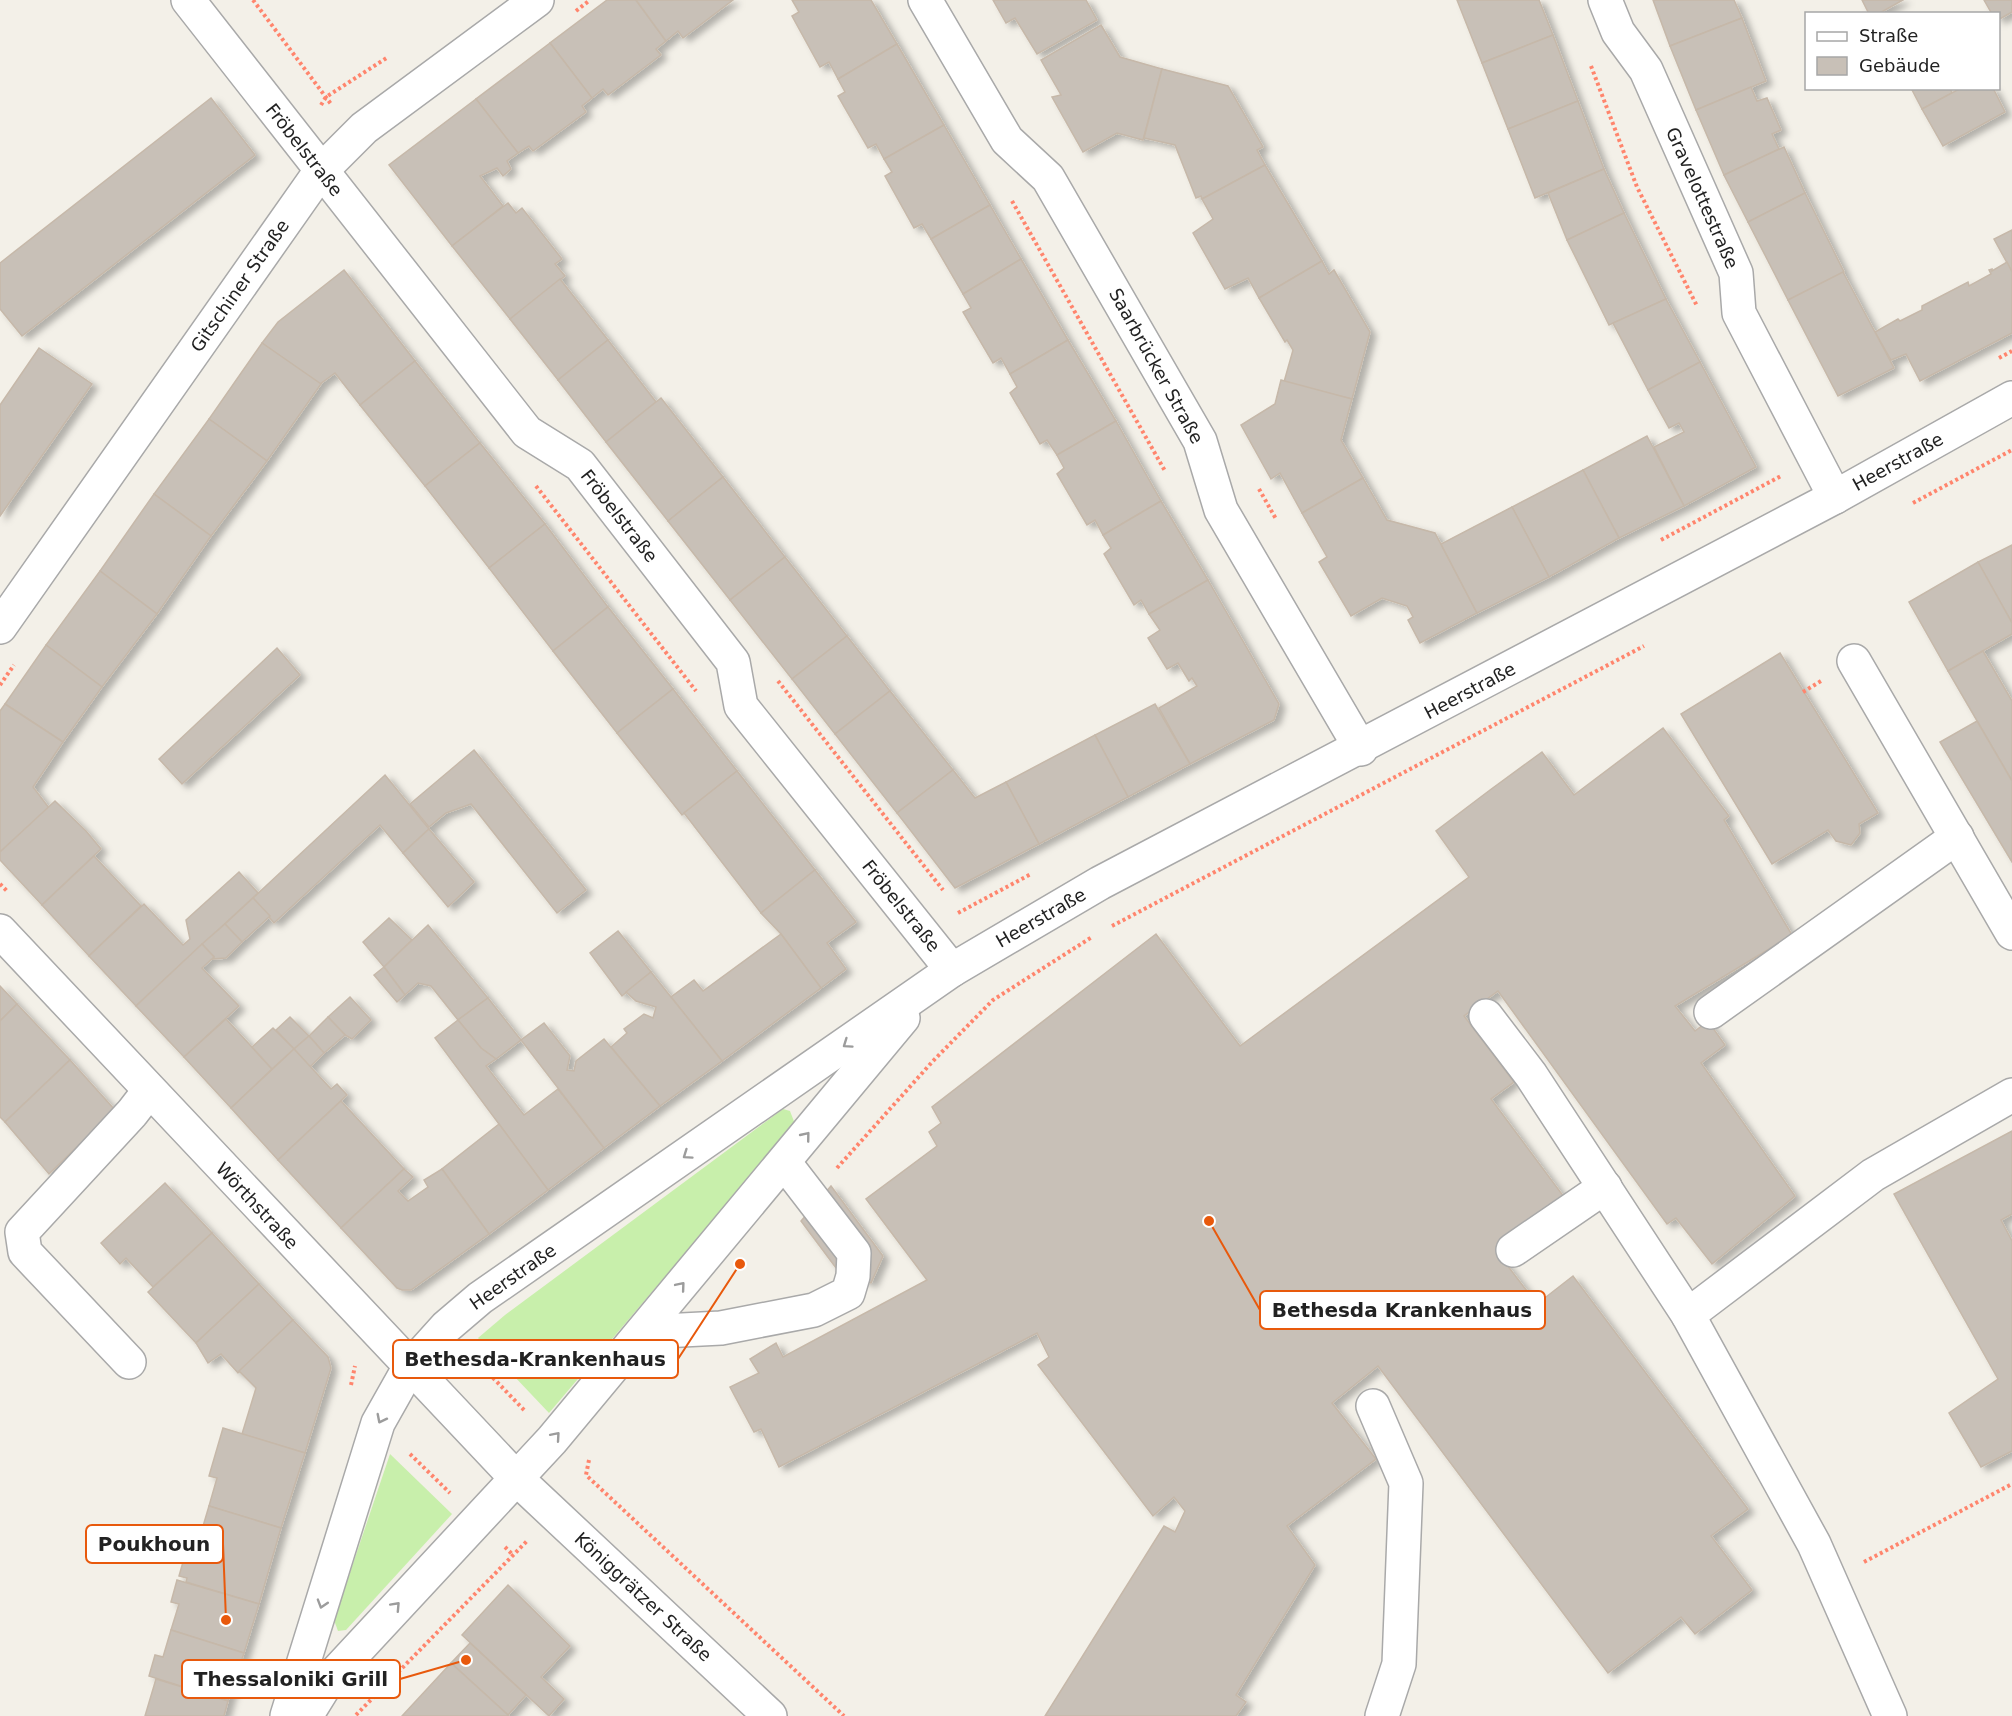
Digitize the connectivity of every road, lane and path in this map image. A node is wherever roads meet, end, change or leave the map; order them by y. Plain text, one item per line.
1 (188, 0) edge
2 (253, 0) edge
3 (537, 0) edge
4 (925, 0) edge
5 (1605, 0) edge
6 (1586, 55) dead end
7 (326, 98) dead end
8 (320, 172) junction
9 (1009, 197) dead end
10 (1702, 315) dead end
11 (2012, 398) edge
12 (2012, 450) edge
13 (1777, 465) dead end
14 (1783, 476) dead end
15 (1168, 477) dead end
16 (534, 483) dead end
17 (1835, 497) junction
18 (1906, 506) dead end
19 (0, 627) edge
20 (1652, 642) dead end
21 (1854, 661) dead end
22 (703, 700) dead end
23 (1361, 748) junction
24 (1957, 837) junction
25 (1104, 930) dead end
26 (0, 931) edge
27 (2012, 933) edge
28 (1094, 936) dead end
29 (941, 978) junction
30 (1711, 1012) dead end
31 (1486, 1016) dead end
32 (149, 1091) junction
33 (2012, 1095) edge
34 (784, 1162) junction
35 (1605, 1187) junction
36 (811, 1198) junction
37 (1514, 1250) dead end
38 (1689, 1315) junction
39 (643, 1332) junction
40 (465, 1347) dead end
41 (352, 1357) dead end
42 (129, 1362) dead end
43 (410, 1368) junction
44 (350, 1393) dead end
45 (1373, 1406) dead end
46 (552, 1440) junction
47 (408, 1452) dead end
48 (590, 1454) dead end
49 (516, 1478) junction
50 (2012, 1485) edge
51 (456, 1498) dead end
52 (536, 1548) dead end
53 (1830, 1580) junction
54 (287, 1716) edge
55 (306, 1716) edge
56 (355, 1716) edge
57 (770, 1716) edge
58 (844, 1716) edge
59 (1382, 1716) edge
60 (1890, 1716) edge

1 - 8 street, Fröbelstraße
2 - 7 path
3 - 8 street, Gitschiner Straße
4 - 23 street, Saarbrücker Straße
5 - 17 street, Gravelottestraße
6 - 10 path
8 - 19 street, Gitschiner Straße
8 - 29 street, Fröbelstraße
9 - 15 path
11 - 17 street, Heerstraße
12 - 18 path
13 - 14 path
16 - 22 path
17 - 23 street, Heerstraße
20 - 25 path
21 - 24 street
23 - 29 street, Heerstraße
24 - 27 street
24 - 30 street
26 - 32 street, Wörthstraße
28 - 36 path
34 -> 29 street, Heerstraße
29 -> 43 street, Heerstraße
31 - 35 street
32 - 42 street
32 - 43 street, Wörthstraße
33 - 38 street
34 - 36 street
39 -> 34 street, Heerstraße
35 - 37 street
35 - 38 street
36 - 39 street
38 - 53 street
46 -> 39 street, Heerstraße
40 - 46 path
41 - 44 path
43 - 49 street, Wörthstraße
43 -> 54 street, Heerstraße
45 - 59 street
46 - 49 street, Heerstraße
47 - 51 path
48 - 58 path
55 -> 49 street, Heerstraße
49 - 57 street, Königgrätzer Straße
50 - 53 path
52 - 56 path
53 - 60 street

